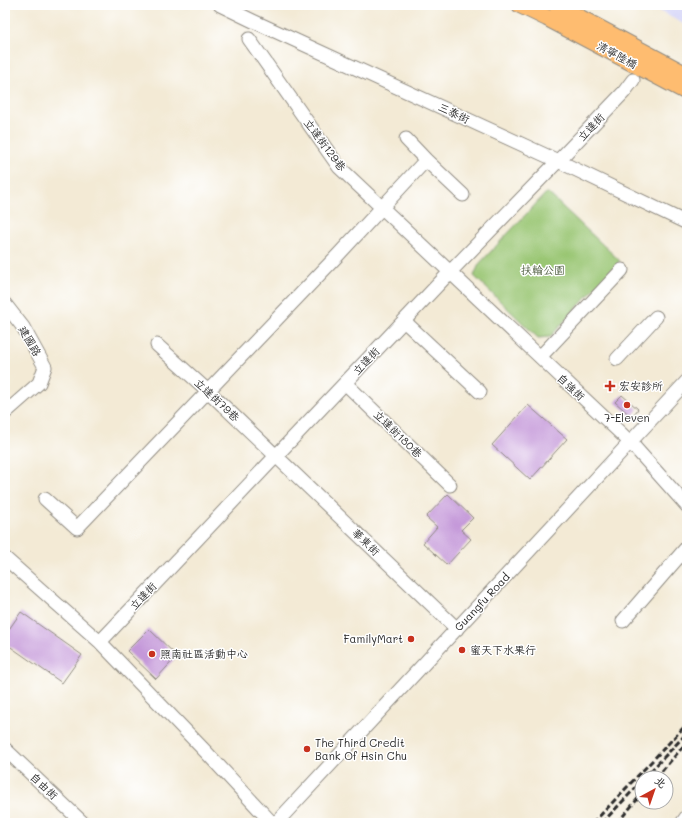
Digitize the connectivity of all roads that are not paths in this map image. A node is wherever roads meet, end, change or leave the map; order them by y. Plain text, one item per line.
1 (220, 5) edge
2 (520, 5) edge
3 (556, 5) edge
4 (249, 39) dead end
5 (687, 75) edge
6 (633, 80) dead end
7 (687, 92) edge
8 (406, 139) dead end
9 (426, 160) junction
10 (558, 161) junction
11 (463, 195) dead end
12 (381, 207) junction
13 (687, 223) edge
14 (622, 270) dead end
15 (450, 272) junction
16 (5, 304) edge
17 (656, 318) dead end
18 (404, 321) junction
19 (157, 346) dead end
20 (540, 356) junction
21 (617, 359) dead end
22 (687, 381) edge
23 (345, 383) junction
24 (208, 391) junction
25 (480, 392) dead end
26 (5, 413) edge
27 (630, 442) junction
28 (276, 456) junction
29 (450, 485) dead end
30 (45, 499) dead end
31 (687, 506) edge
32 (687, 547) edge
33 (5, 558) edge
34 (623, 621) dead end
35 (457, 629) junction
36 (100, 642) junction
37 (5, 749) edge
38 (687, 816) edge
39 (83, 823) edge
40 (272, 823) edge
41 (276, 823) edge
42 (682, 823) edge

1 - 10 street, 三泰街
2 - 7 main road, 清寧陸橋
3 - 5 main road, 清寧陸橋
4 - 12 street, 立達街129巷
6 - 10 street, 立達街
8 - 9 street
9 - 11 street
9 - 12 street
10 - 13 street, 三泰街
10 - 15 street, 立達街
12 - 15 street, 立達街129巷
12 - 24 street
14 - 20 street
15 - 18 street, 立達街
15 - 20 street, 自強街
16 - 26 street, 建國路
17 - 21 street
18 - 23 street, 立達街
18 - 25 street
19 - 24 street, 立達街79巷
20 - 27 street, 自強街
22 - 27 street, Guangfu Road
23 - 28 street, 立達街
23 - 29 street, 立達街180巷
24 - 28 street, 立達街79巷
24 - 30 street
27 - 31 street, 自強街
27 - 35 street, Guangfu Road
28 - 35 street, 華東街
28 - 36 street, 立達街
32 - 34 street
33 - 36 street
35 - 41 street, Guangfu Road
36 - 40 street
37 - 39 street, 自由街
38 - 42 street

